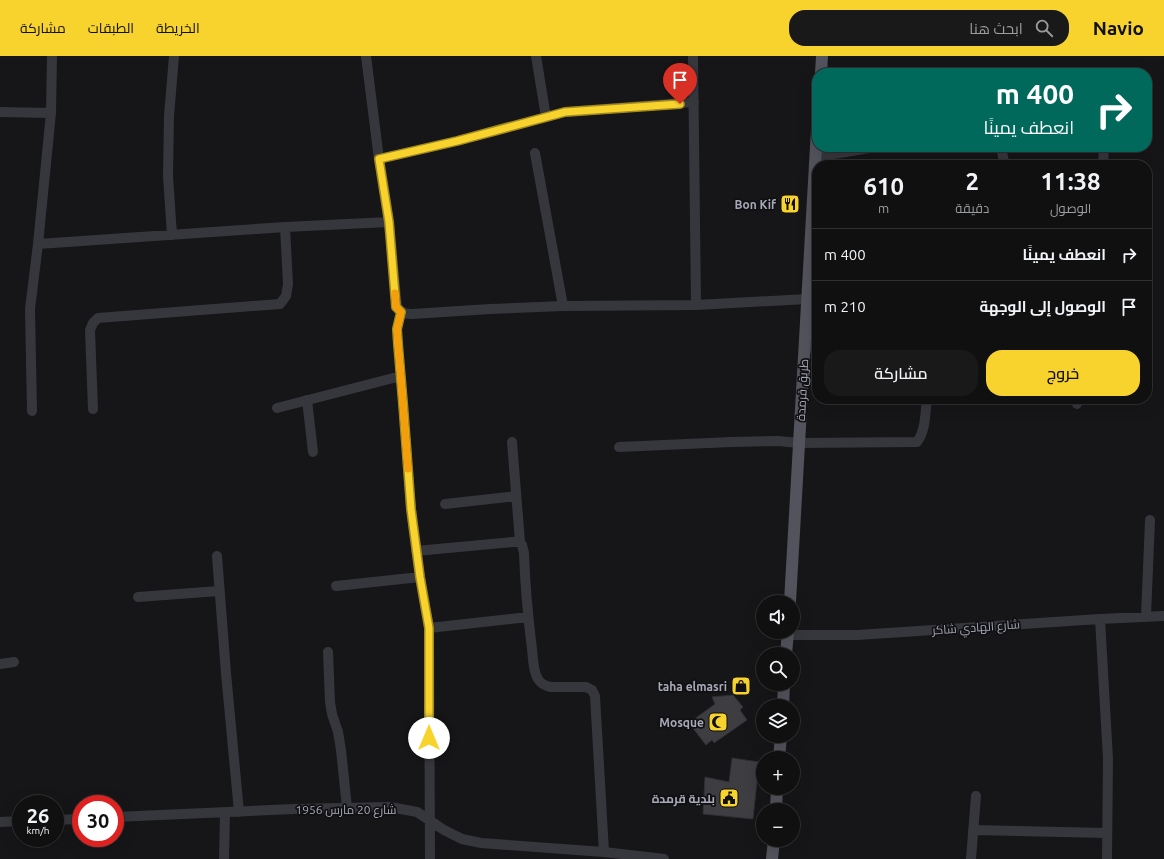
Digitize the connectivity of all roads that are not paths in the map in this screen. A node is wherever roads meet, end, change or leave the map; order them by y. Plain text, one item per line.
1 (52, 56) edge
2 (174, 56) edge
3 (366, 56) edge
4 (536, 56) edge
5 (693, 56) edge
6 (822, 56) edge
7 (821, 68) edge
8 (694, 102) junction
9 (0, 112) edge
10 (51, 113) junction
11 (546, 117) junction
12 (815, 152) edge
13 (846, 152) edge
14 (536, 153) dead end
15 (815, 157) junction
16 (379, 159) junction
17 (815, 160) edge
18 (389, 222) junction
19 (284, 227) junction
20 (172, 236) junction
21 (38, 244) junction
22 (812, 256) edge
23 (807, 299) junction
24 (696, 305) junction
25 (563, 306) junction
26 (401, 312) junction
27 (804, 347) junction
28 (812, 348) edge
29 (400, 376) junction
30 (307, 400) junction
31 (926, 404) edge
32 (277, 408) dead end
33 (93, 409) dead end
34 (32, 411) dead end
35 (512, 442) dead end
36 (799, 443) junction
37 (619, 447) dead end
38 (313, 452) dead end
39 (516, 496) junction
40 (445, 504) dead end
41 (1150, 520) dead end
42 (520, 542) junction
43 (416, 551) junction
44 (217, 556) dead end
45 (420, 577) junction
46 (336, 586) dead end
47 (219, 591) junction
48 (790, 595) edge
49 (138, 597) dead end
50 (1146, 616) junction
51 (1164, 616) edge
52 (528, 617) junction
53 (1100, 619) junction
54 (429, 628) junction
55 (800, 634) edge
56 (328, 652) dead end
57 (14, 662) dead end
58 (0, 664) edge
59 (976, 796) dead end
60 (347, 808) junction
61 (225, 812) junction
62 (239, 812) junction
63 (124, 817) edge
64 (429, 820) junction
65 (12, 821) edge
66 (0, 822) edge
67 (973, 830) junction
68 (1107, 833) junction
69 (773, 847) edge
70 (604, 852) junction
71 (624, 857) edge
72 (224, 859) edge
73 (430, 859) edge
74 (664, 859) edge
75 (772, 859) edge
76 (971, 859) edge
77 (1107, 859) edge

1 - 10 street
2 - 20 street
3 - 16 street
4 - 11 street
5 - 8 street
6 - 7 main road
8 - 11 street
8 - 24 street
9 - 10 street
10 - 21 street
11 - 16 street
12 - 15 main road, طريق قرمدة
13 - 15 street
14 - 25 street
15 - 17 main road, طريق قرمدة
16 - 18 street
18 - 19 street
18 - 26 street
19 - 20 street
19 - 33 street
20 - 21 street
21 - 34 street
22 - 23 main road, طريق قرمدة
23 - 24 street
23 - 27 main road, طريق قرمدة
24 - 25 street
25 - 26 street
26 - 29 street
27 - 28 street
27 - 36 main road, طريق قرمدة
29 - 30 street
29 - 43 street
30 - 32 street
30 - 38 street
31 - 36 street
35 - 39 street
36 - 37 street
36 - 48 main road, طريق قرمدة
39 - 40 street
39 - 42 street
41 - 50 street
42 - 43 street
42 - 52 street
43 - 45 street
44 - 47 street
45 - 46 street
45 - 54 street
47 - 49 street
47 - 62 street
50 - 51 street, شارع الهادي شاكر
50 - 53 street, شارع الهادي شاكر
52 - 54 street
52 - 70 street
53 - 55 street, شارع الهادي شاكر
53 - 68 street
54 - 64 street
56 - 60 street
57 - 58 street
59 - 67 street
60 - 62 street, شارع 20 مارس 1956
60 - 64 street, شارع 20 مارس 1956
61 - 62 street, شارع 20 مارس 1956
61 - 63 street, شارع 20 مارس 1956
61 - 72 street
64 - 70 street, شارع 20 مارس 1956
64 - 73 street
65 - 66 street
67 - 68 street
67 - 76 street
68 - 77 street
69 - 75 main road
70 - 71 street, شارع 20 مارس 1956
71 - 74 street, شارع 20 مارس 1956

